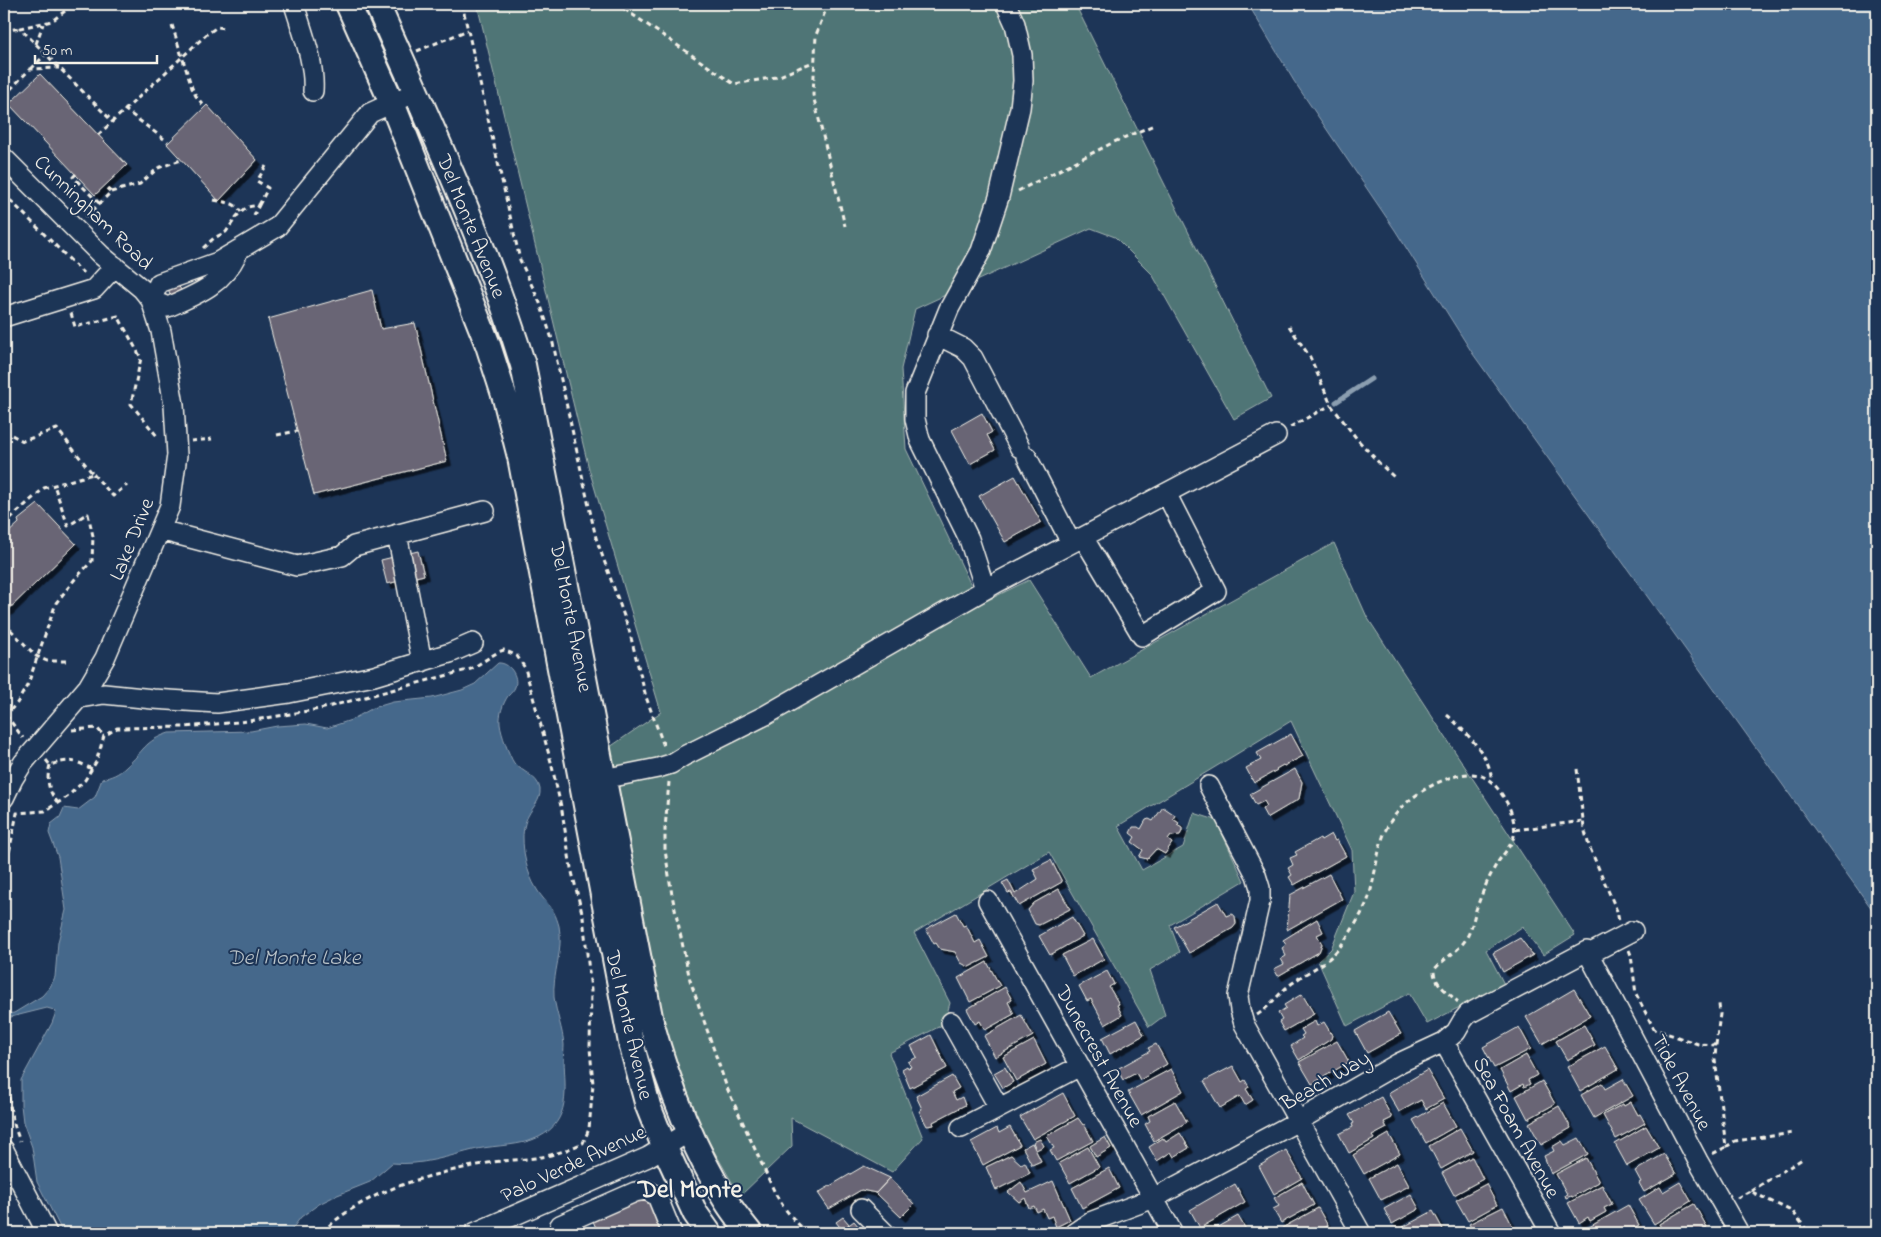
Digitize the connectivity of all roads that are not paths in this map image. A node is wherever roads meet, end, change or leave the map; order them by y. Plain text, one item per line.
1 (294, 4) edge
2 (348, 4) edge
3 (377, 4) edge
4 (1006, 4) edge
5 (313, 91) dead end
6 (416, 92) junction
7 (392, 103) junction
8 (4, 158) edge
9 (115, 266) junction
10 (150, 300) junction
11 (4, 317) edge
12 (938, 335) junction
13 (1276, 436) road end
14 (1166, 493) junction
15 (485, 511) dead end
16 (160, 530) junction
17 (396, 534) junction
18 (1077, 540) junction
19 (985, 589) junction
20 (473, 643) dead end
21 (422, 662) junction
22 (80, 698) junction
23 (603, 779) junction
24 (1209, 786) dead end
25 (4, 798) edge
26 (988, 901) dead end
27 (1628, 934) road end
28 (1588, 952) junction
29 (951, 1022) dead end
30 (1444, 1042) junction
31 (1080, 1066) junction
32 (999, 1108) junction
33 (1298, 1121) junction
34 (961, 1128) dead end
35 (689, 1132) junction
36 (664, 1146) junction
37 (4, 1150) edge
38 (1154, 1198) junction
39 (861, 1210) dead end
40 (560, 1224) dead end
41 (47, 1233) edge
42 (474, 1233) edge
43 (672, 1233) edge
44 (709, 1233) edge
45 (750, 1233) edge
46 (885, 1233) edge
47 (1074, 1233) edge
48 (1173, 1233) edge
49 (1361, 1233) edge
50 (1551, 1233) edge
51 (1738, 1233) edge

1 - 5 street
2 - 7 main road, Del Monte Avenue
3 - 6 main road, Del Monte Avenue
4 - 12 street
6 - 7 street, Cunningham Road
6 - 23 main road, Del Monte Avenue
7 - 10 street, Cunningham Road
7 - 36 main road, Del Monte Avenue
8 - 9 street, Cunningham Road
9 - 10 street, Cunningham Road
9 - 11 street
10 - 16 street, Lake Drive
12 - 18 street
12 - 19 street
13 - 14 street
14 - 18 street
14 - 18 street
15 - 17 street
16 - 17 street
16 - 22 street, Lake Drive
17 - 21 street
18 - 19 street
19 - 23 street
20 - 21 street
21 - 22 street
22 - 25 street, Lake Drive
23 - 35 main road, Del Monte Avenue
24 - 33 street
26 - 31 street, Dunecrest Avenue
27 - 28 street, Beach Way
28 - 30 street, Beach Way
28 - 51 street, Tide Avenue
29 - 32 street
30 - 33 street, Beach Way
30 - 50 street, Sea Foam Avenue
31 - 32 street
31 - 38 street, Dunecrest Avenue
32 - 34 street
33 - 38 street, Beach Way
33 - 49 street
35 - 36 street, Palo Verde Avenue
35 - 45 main road, Del Monte Avenue
36 - 42 street, Palo Verde Avenue
36 - 44 main road, Del Monte Avenue
37 - 41 street
38 - 47 street, Beach Way
38 - 48 street, Dunecrest Avenue
39 - 46 street
40 - 43 street

